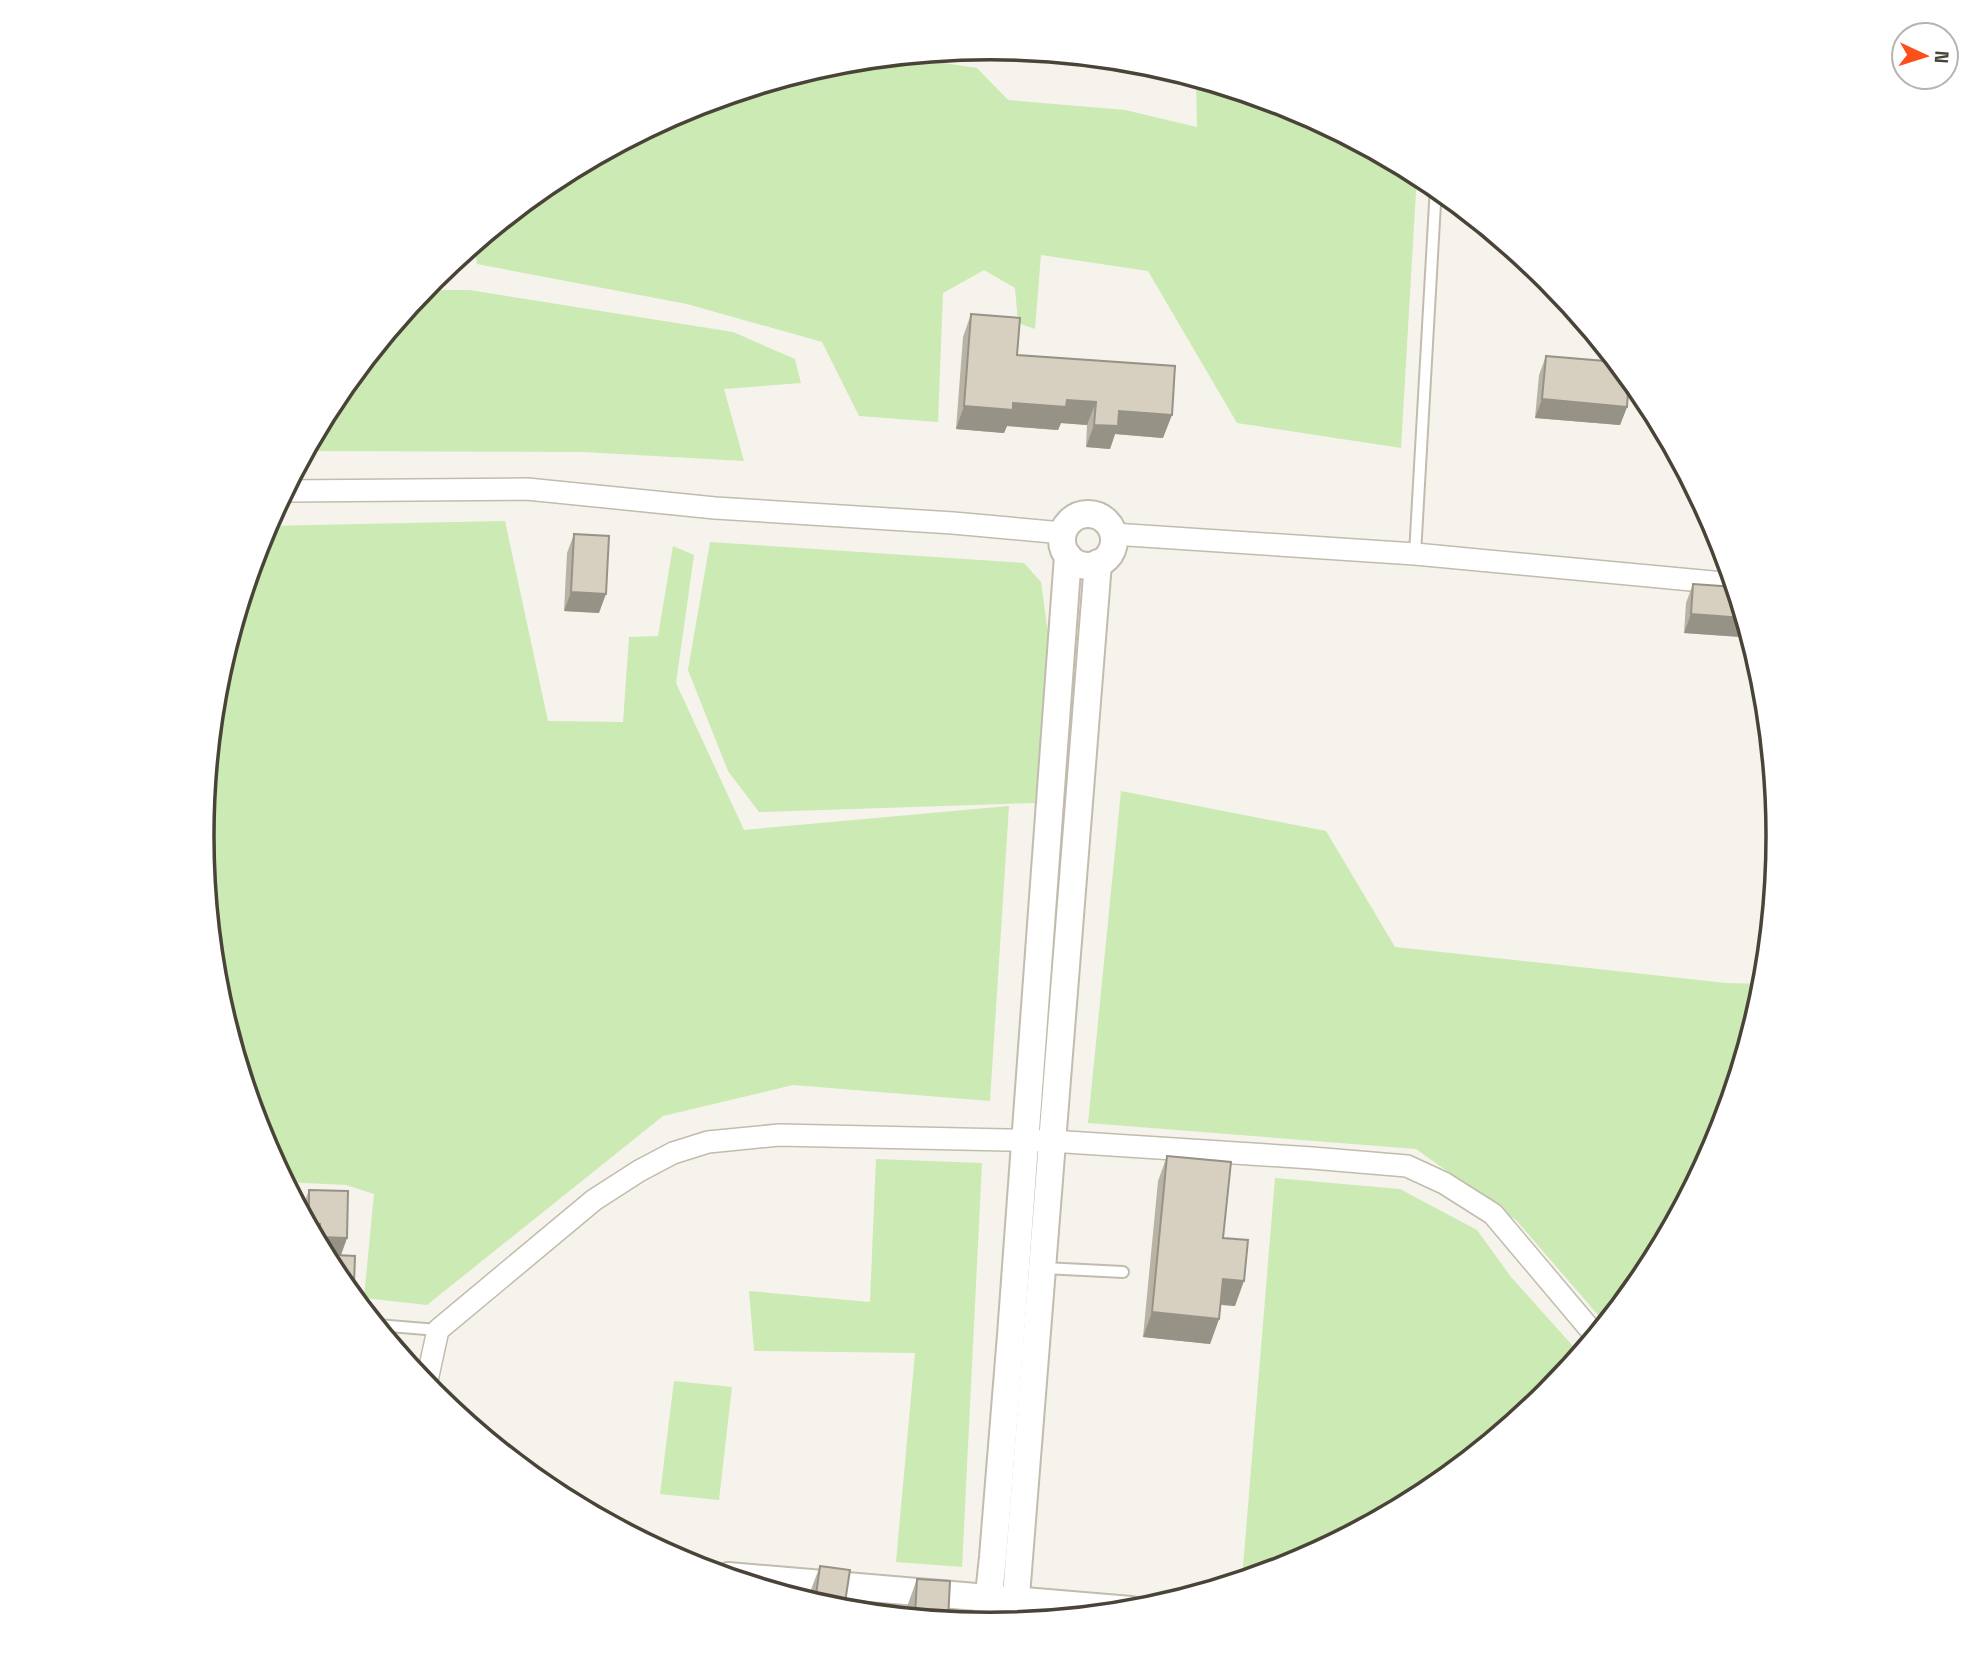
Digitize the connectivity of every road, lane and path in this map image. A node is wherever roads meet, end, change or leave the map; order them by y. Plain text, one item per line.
1 (1435, 200) edge
2 (296, 491) edge
3 (1113, 534) junction
4 (1065, 545) junction
5 (1415, 554) junction
6 (1098, 563) junction
7 (1723, 582) edge
8 (1024, 1141) junction
9 (1051, 1141) junction
10 (1041, 1268) junction
11 (1123, 1272) dead end
12 (390, 1326) edge
13 (1589, 1328) edge
14 (438, 1330) junction
15 (429, 1370) edge
16 (799, 1587) edge
17 (988, 1611) edge
18 (1015, 1611) edge

1 - 5 lane
2 - 4 street
3 - 4 street
3 - 5 street
3 - 6 street
4 - 6 street
4 - 8 street
5 - 7 street
6 - 9 street
8 - 9 street
8 - 14 street
8 - 17 street
9 - 10 street
9 - 13 street
10 - 11 lane
10 - 18 street
12 - 14 lane
14 - 15 street
16 - 17 street
17 - 18 street

